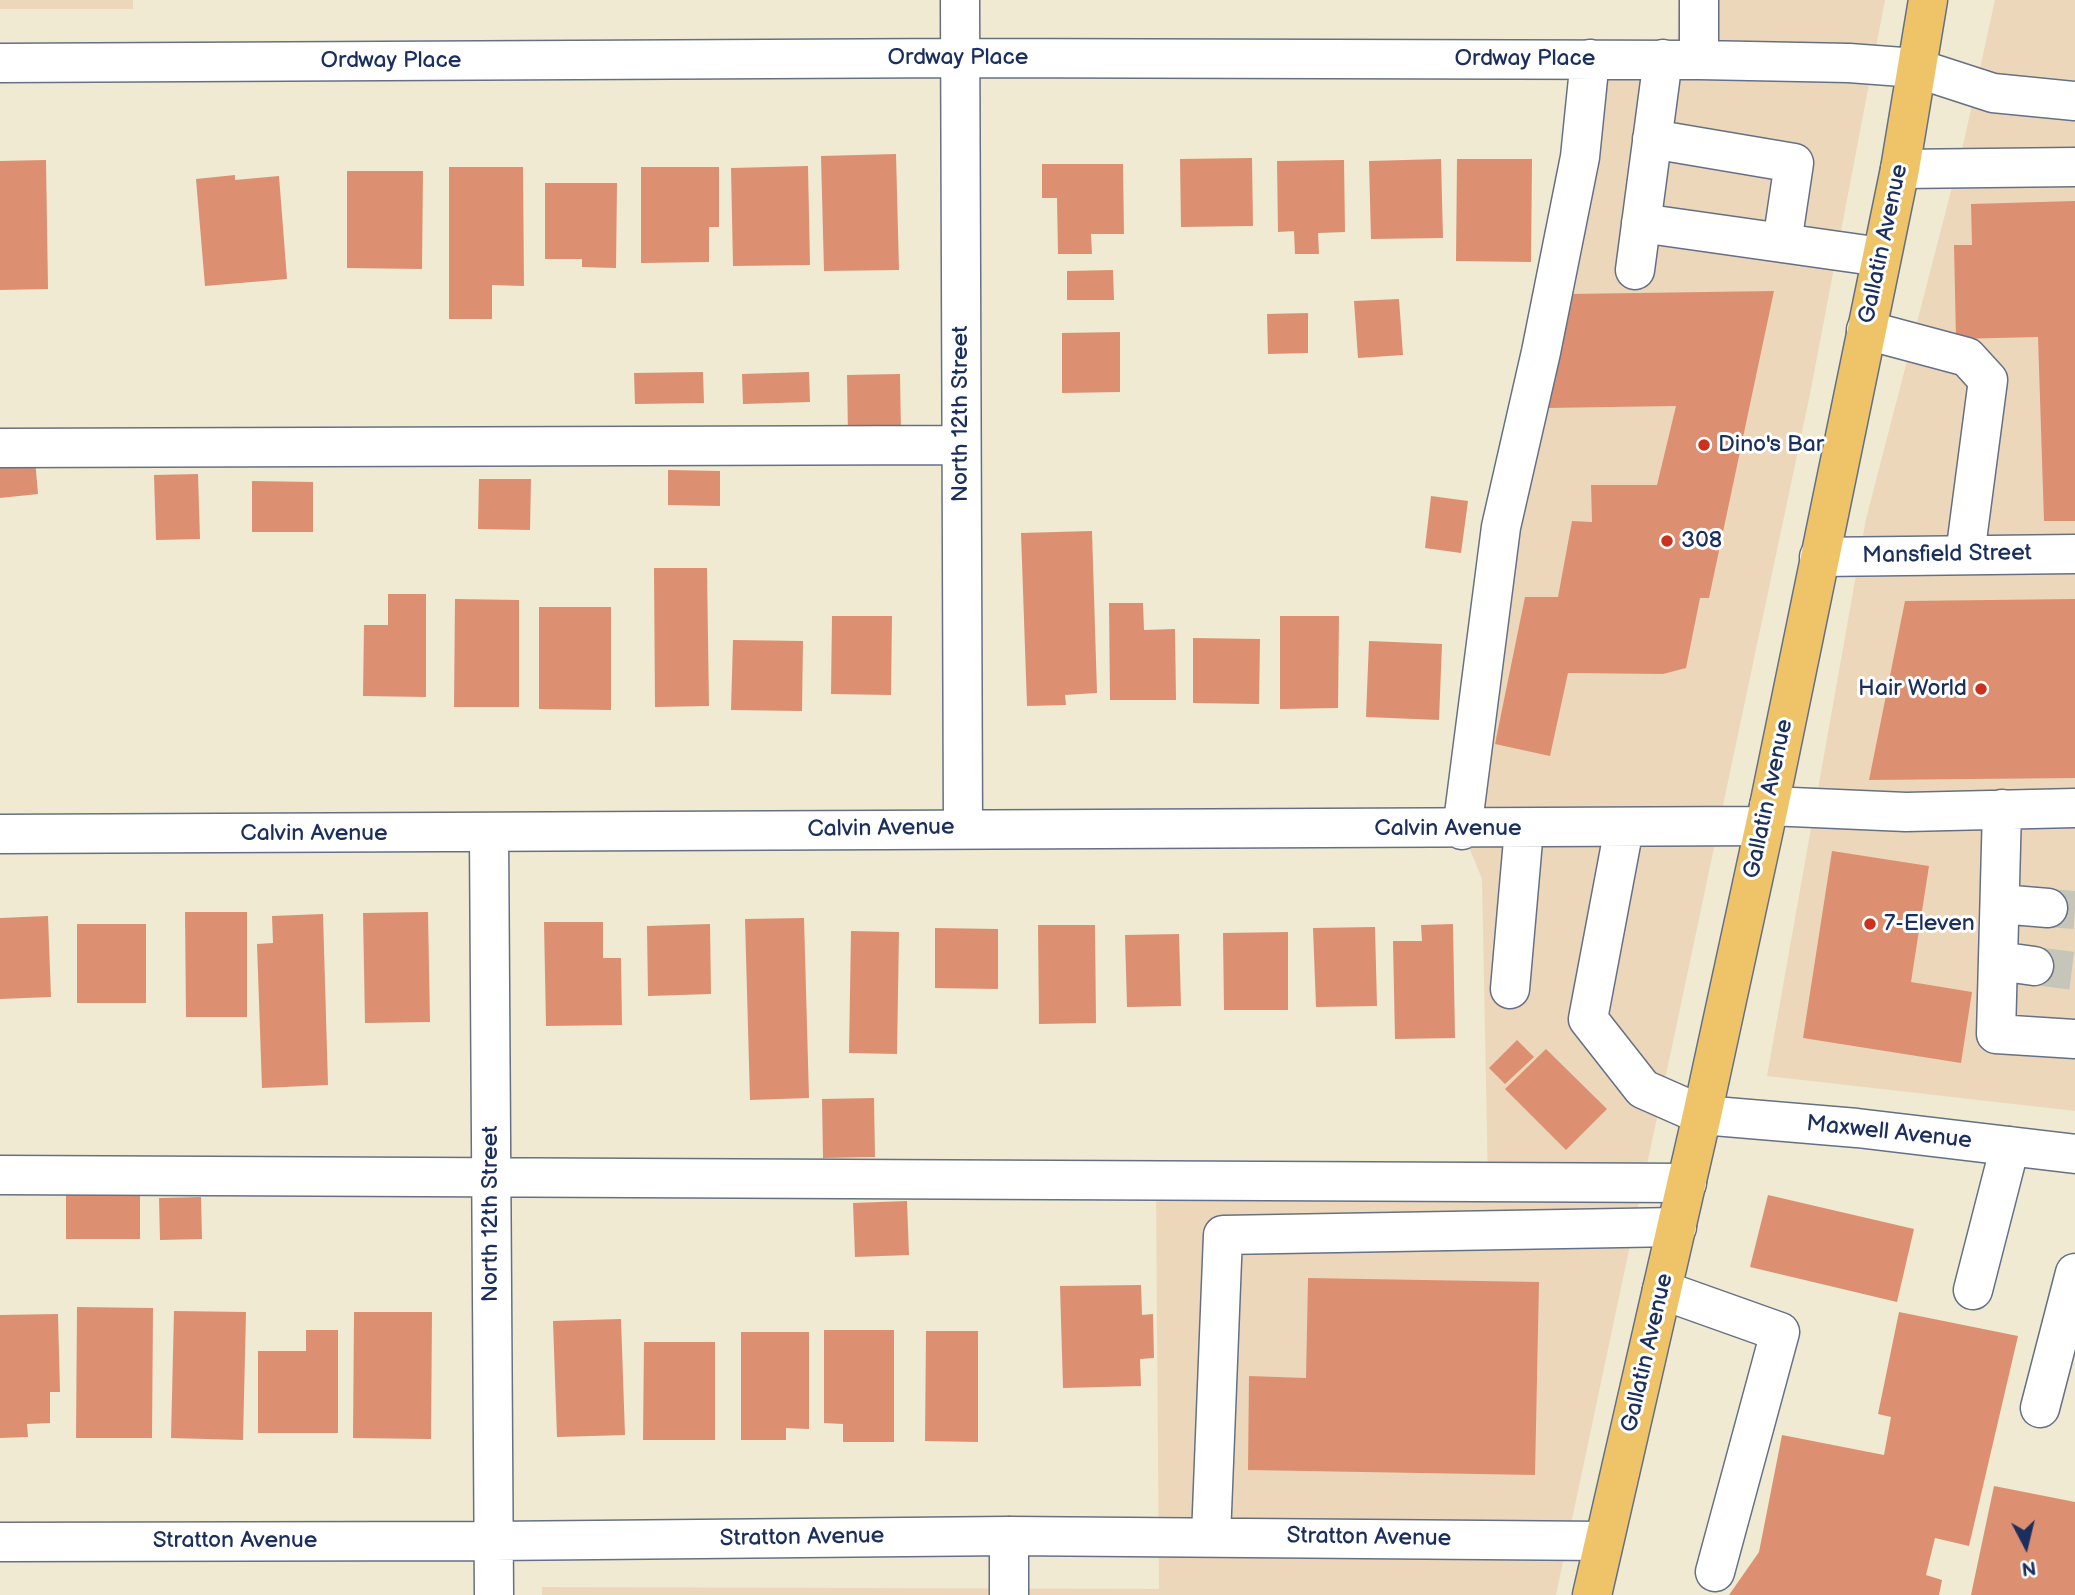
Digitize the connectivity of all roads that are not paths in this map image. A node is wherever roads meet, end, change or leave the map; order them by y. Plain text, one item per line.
1 (960, 0) edge
2 (1699, 0) edge
3 (1928, 0) edge
4 (960, 58) junction
5 (1590, 59) junction
6 (1681, 60) junction
7 (0, 63) edge
8 (1916, 68) junction
9 (2075, 101) edge
10 (1652, 139) junction
11 (2075, 167) edge
12 (1900, 169) junction
13 (1641, 223) junction
14 (1782, 243) junction
15 (1881, 257) junction
16 (1635, 270) dead end
17 (1866, 330) junction
18 (961, 445) junction
19 (0, 448) edge
20 (2075, 554) edge
21 (1965, 555) junction
22 (1819, 557) junction
23 (2075, 808) edge
24 (2002, 809) junction
25 (1766, 816) junction
26 (962, 828) junction
27 (1624, 828) junction
28 (1524, 829) junction
29 (1462, 830) junction
30 (0, 834) edge
31 (489, 834) junction
32 (2000, 904) junction
33 (2048, 908) tunnel mouth
34 (1510, 989) dead end
35 (2075, 1039) edge
36 (1702, 1115) junction
37 (2010, 1146) junction
38 (2075, 1154) edge
39 (0, 1175) edge
40 (490, 1177) junction
41 (1687, 1183) junction
42 (1677, 1227) junction
43 (2075, 1273) edge
44 (1662, 1290) junction
45 (1973, 1290) dead end
46 (2040, 1408) dead end
47 (1009, 1536) junction
48 (1211, 1537) junction
49 (492, 1541) junction
50 (1603, 1541) junction
51 (0, 1542) edge
52 (1715, 1572) dead end
53 (494, 1595) edge
54 (1009, 1595) edge
55 (1592, 1595) edge

1 - 4 street, North 12th Street
2 - 6 street
3 - 8 main road, Gallatin Avenue
4 - 5 street, Ordway Place
4 - 7 street, Ordway Place
4 - 18 street, North 12th Street
5 - 6 street, Ordway Place
5 - 29 street
6 - 8 street, Ordway Place
6 - 10 street
8 - 9 street, Ordway Place
8 - 12 main road, Gallatin Avenue
10 - 13 street
10 - 14 street
11 - 12 street
12 - 15 main road, Gallatin Avenue
13 - 14 street
13 - 16 street
14 - 15 street
15 - 17 main road, Gallatin Avenue
17 - 21 street
17 - 22 main road, Gallatin Avenue
18 - 19 street
18 - 26 street, North 12th Street
20 - 21 street, Mansfield Street
21 - 22 street, Mansfield Street
22 - 25 main road, Gallatin Avenue
23 - 24 street, Calvin Avenue
24 - 25 street, Calvin Avenue
24 - 32 street
25 - 27 street, Calvin Avenue
25 - 36 main road, Gallatin Avenue
26 - 29 street, Calvin Avenue
26 - 31 street, Calvin Avenue
27 - 28 street, Calvin Avenue
27 - 36 street, Maxwell Avenue
28 - 29 street, Calvin Avenue
28 - 34 street
30 - 31 street, Calvin Avenue
31 - 40 street, North 12th Street
32 - 33 street
32 - 35 street
36 - 37 street, Maxwell Avenue
36 - 41 main road, Gallatin Avenue
37 - 38 street, Maxwell Avenue
37 - 45 street
39 - 40 street
40 - 41 street
40 - 49 street, North 12th Street
41 - 42 main road, Gallatin Avenue
42 - 44 main road, Gallatin Avenue
42 - 48 street
43 - 46 street
44 - 50 main road, Gallatin Avenue
44 - 52 street
47 - 48 street, Stratton Avenue
47 - 49 street, Stratton Avenue
47 - 54 street
48 - 50 street, Stratton Avenue
49 - 51 street, Stratton Avenue
49 - 53 street, North 12th Street
50 - 55 main road, Gallatin Avenue

